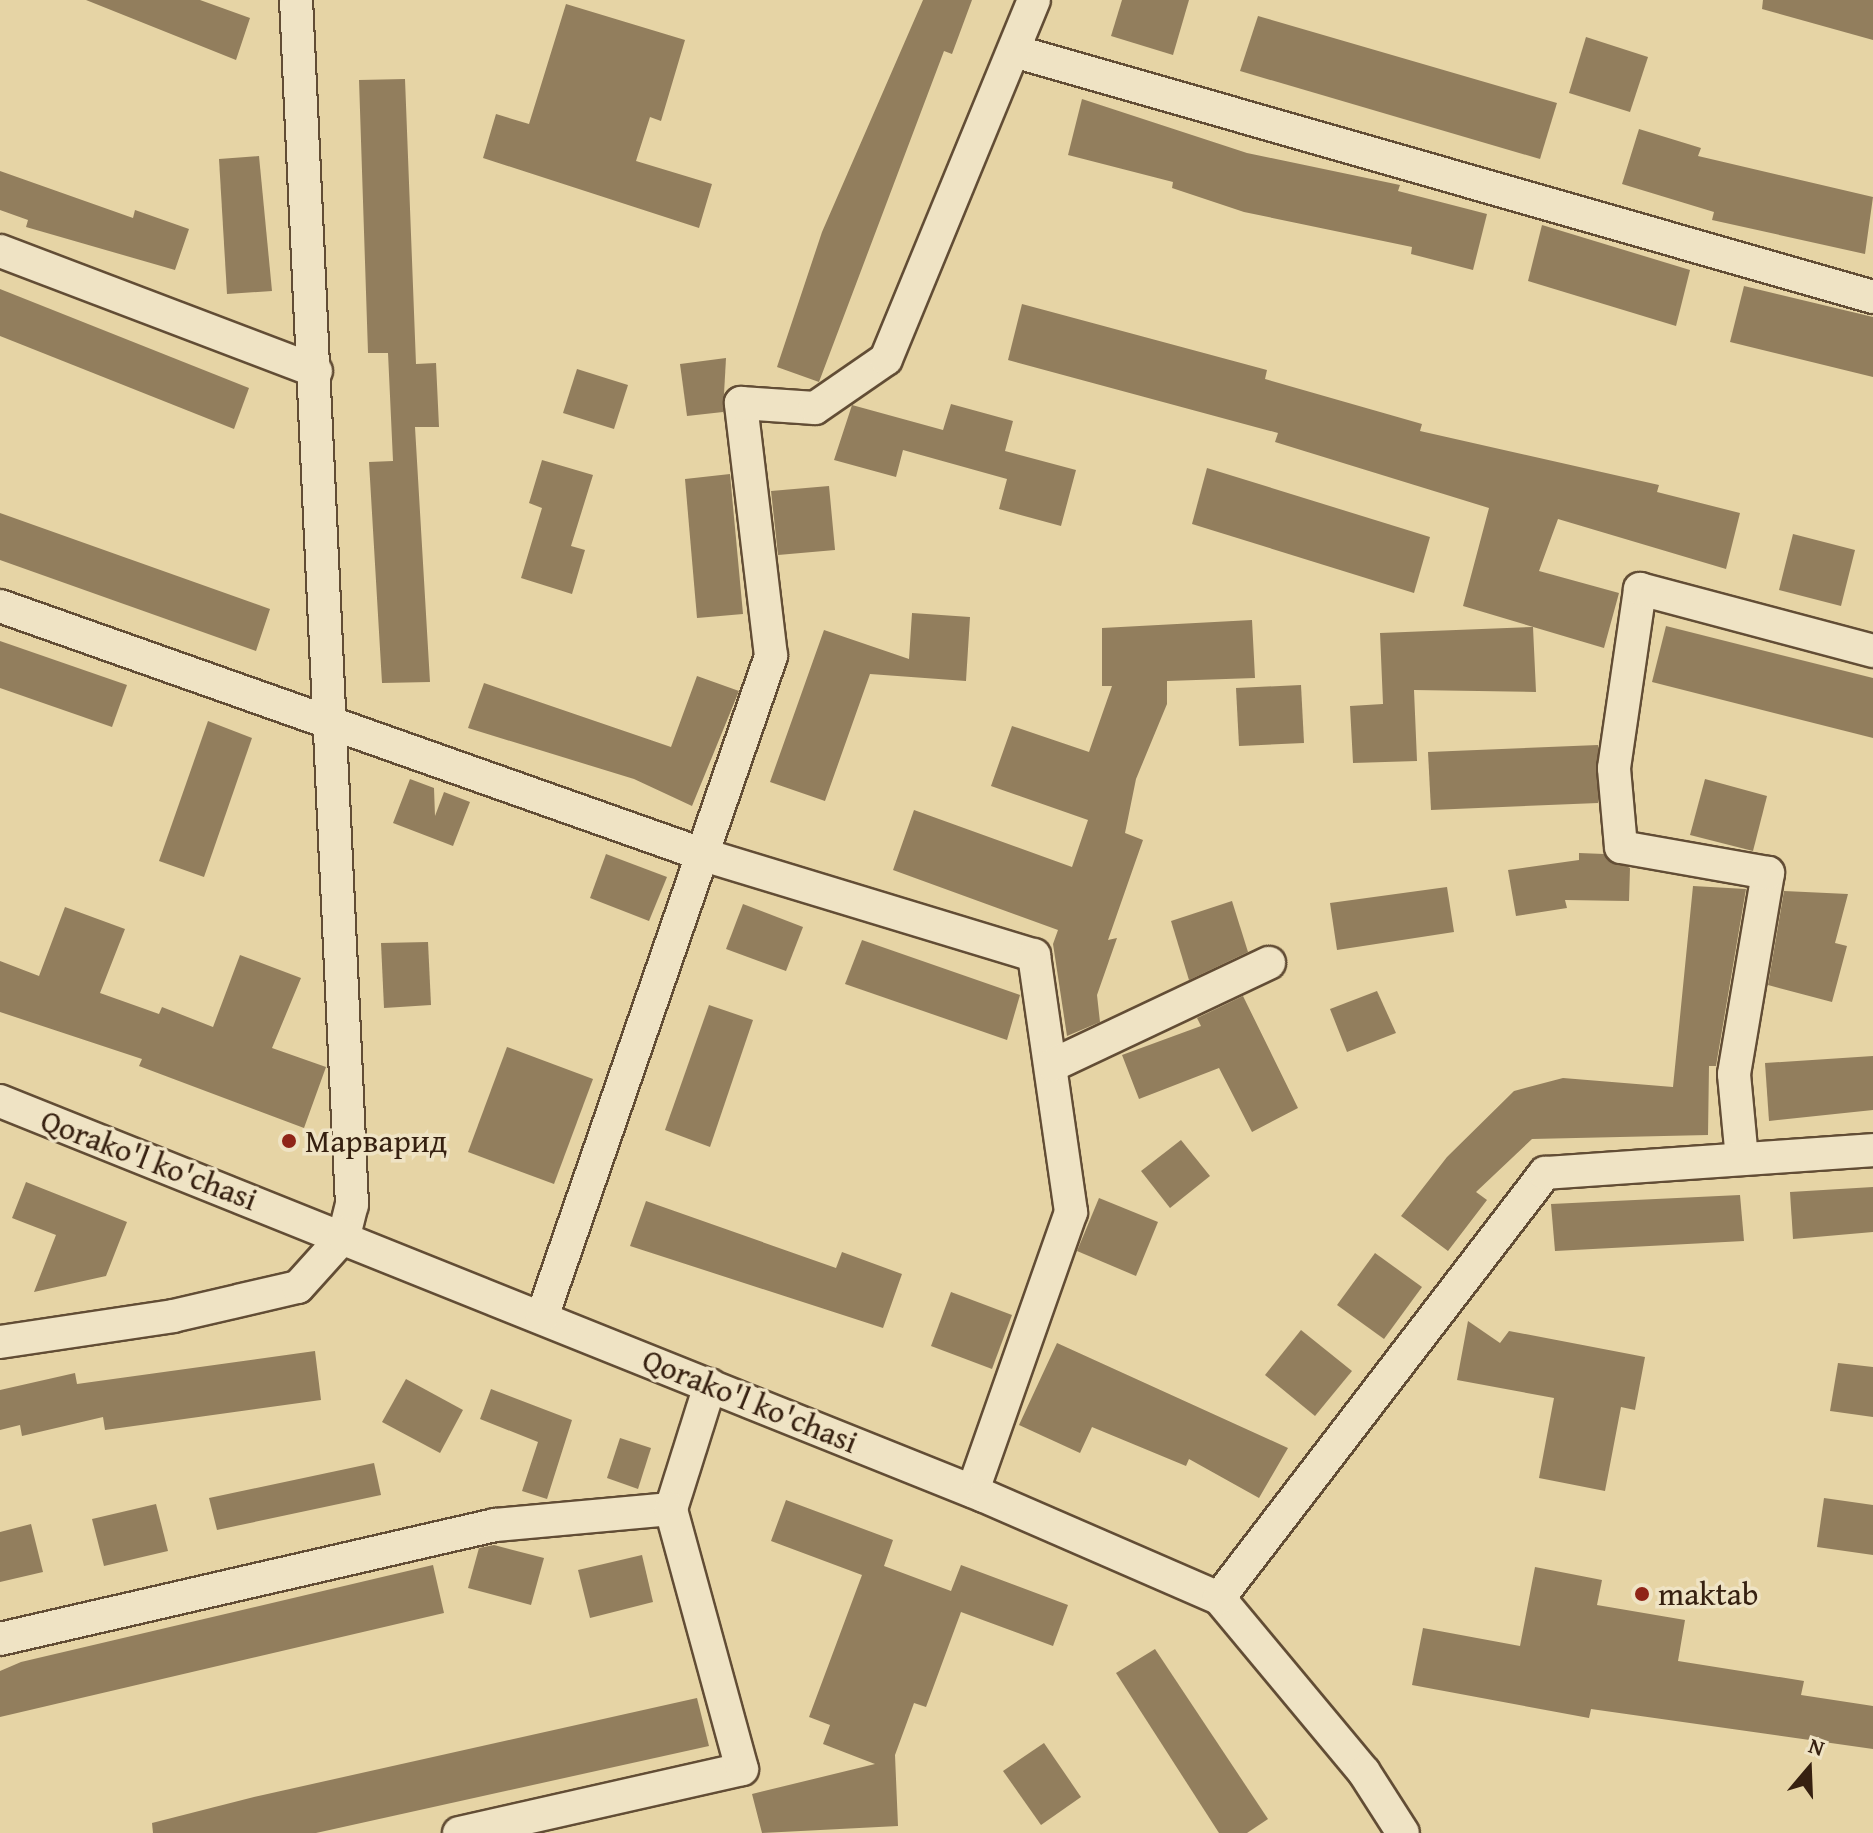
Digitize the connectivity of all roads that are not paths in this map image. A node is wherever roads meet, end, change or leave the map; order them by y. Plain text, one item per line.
1 (1034, 0) edge
2 (293, 1) edge
3 (1014, 51) junction
4 (0, 251) edge
5 (1873, 297) edge
6 (316, 371) junction
7 (0, 606) edge
8 (1873, 651) edge
9 (334, 730) junction
10 (704, 855) junction
11 (1269, 963) dead end
12 (1053, 1065) junction
13 (0, 1101) edge
14 (1873, 1150) edge
15 (1742, 1159) junction
16 (344, 1236) junction
17 (542, 1317) junction
18 (0, 1342) edge
19 (710, 1385) junction
20 (973, 1491) junction
21 (671, 1509) junction
22 (1219, 1598) junction
23 (0, 1639) edge
24 (459, 1833) edge
25 (1403, 1833) edge

1 - 3 street
2 - 6 street
3 - 5 street
3 - 10 street
4 - 6 street
6 - 9 street
7 - 9 street
8 - 15 street
9 - 10 street
9 - 16 street
10 - 12 street
10 - 17 street
11 - 12 street
12 - 20 street
13 - 16 street, Qorako'l ko'chasi
14 - 15 street
15 - 22 street
16 - 17 street, Qorako'l ko'chasi
16 - 18 street
17 - 19 street, Qorako'l ko'chasi
19 - 20 street, Qorako'l ko'chasi
19 - 21 street
20 - 22 street, Qorako'l ko'chasi
21 - 23 street
21 - 24 street
22 - 25 street, Qorako'l ko'chasi

